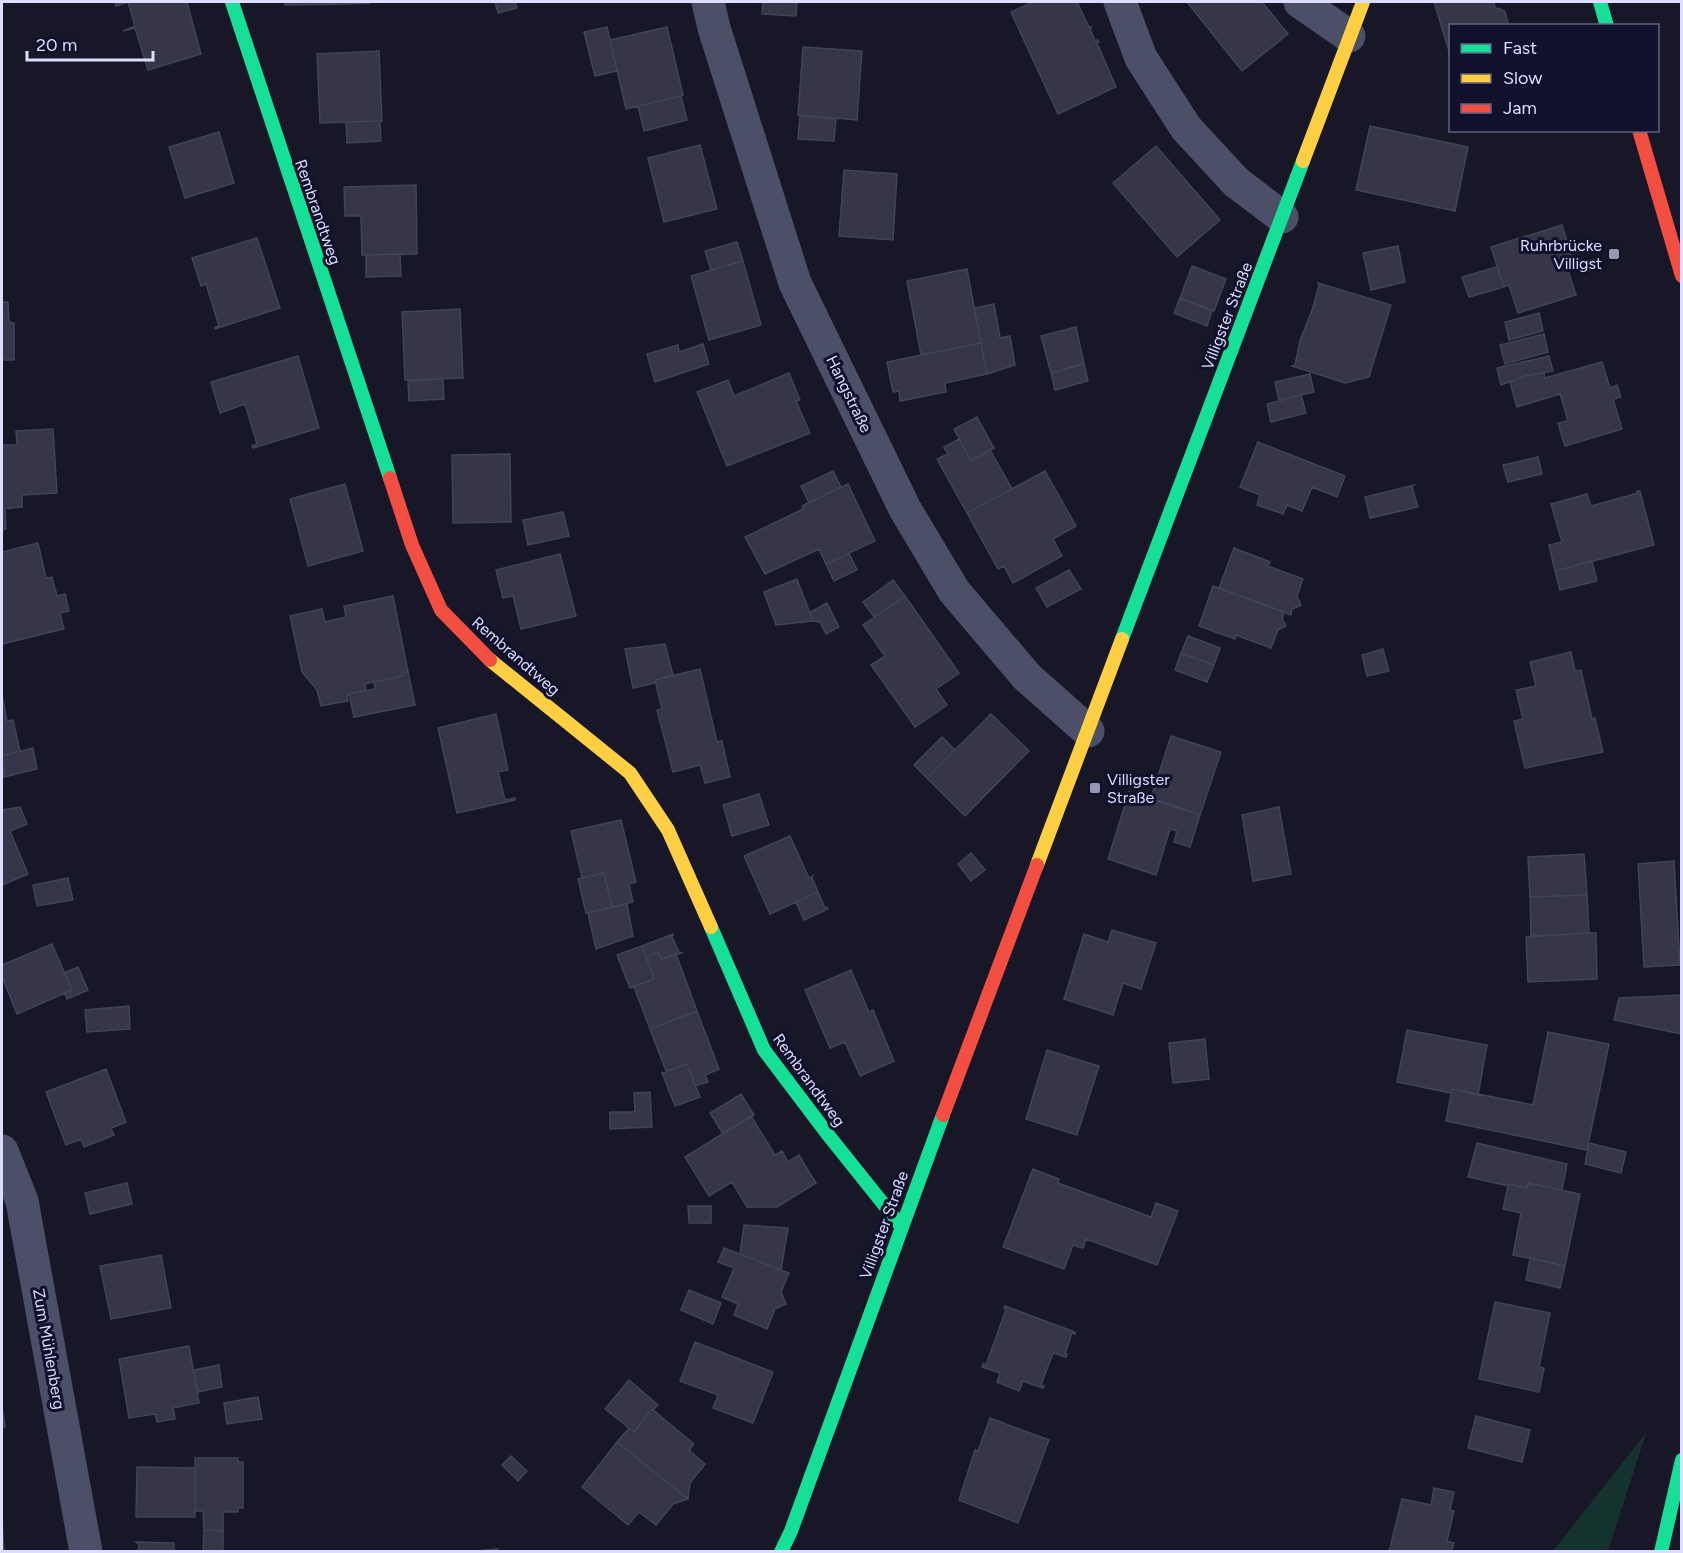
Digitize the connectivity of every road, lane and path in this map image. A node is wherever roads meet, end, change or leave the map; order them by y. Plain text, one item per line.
1 (232, 2) edge
2 (708, 2) edge
3 (1120, 2) edge
4 (1300, 2) edge
5 (1363, 2) edge
6 (1600, 2) edge
7 (1606, 24) edge
8 (1349, 36) junction
9 (1640, 132) edge
10 (1282, 217) junction
11 (1682, 276) edge
12 (1088, 731) junction
13 (2, 1151) edge
14 (901, 1226) junction
15 (1682, 1460) edge
16 (86, 1551) edge
17 (781, 1551) edge
18 (1661, 1551) edge

1 - 14 street, Rembrandtweg
2 - 12 street, Hangstraße
3 - 10 street
4 - 8 street
5 - 8 street, Villigster Straße
6 - 7 street
8 - 10 street, Villigster Straße
9 - 11 street
10 - 12 street, Villigster Straße
12 - 14 street, Villigster Straße
13 - 16 street, Zum Mühlenberg
14 - 17 street, Villigster Straße
15 - 18 street

